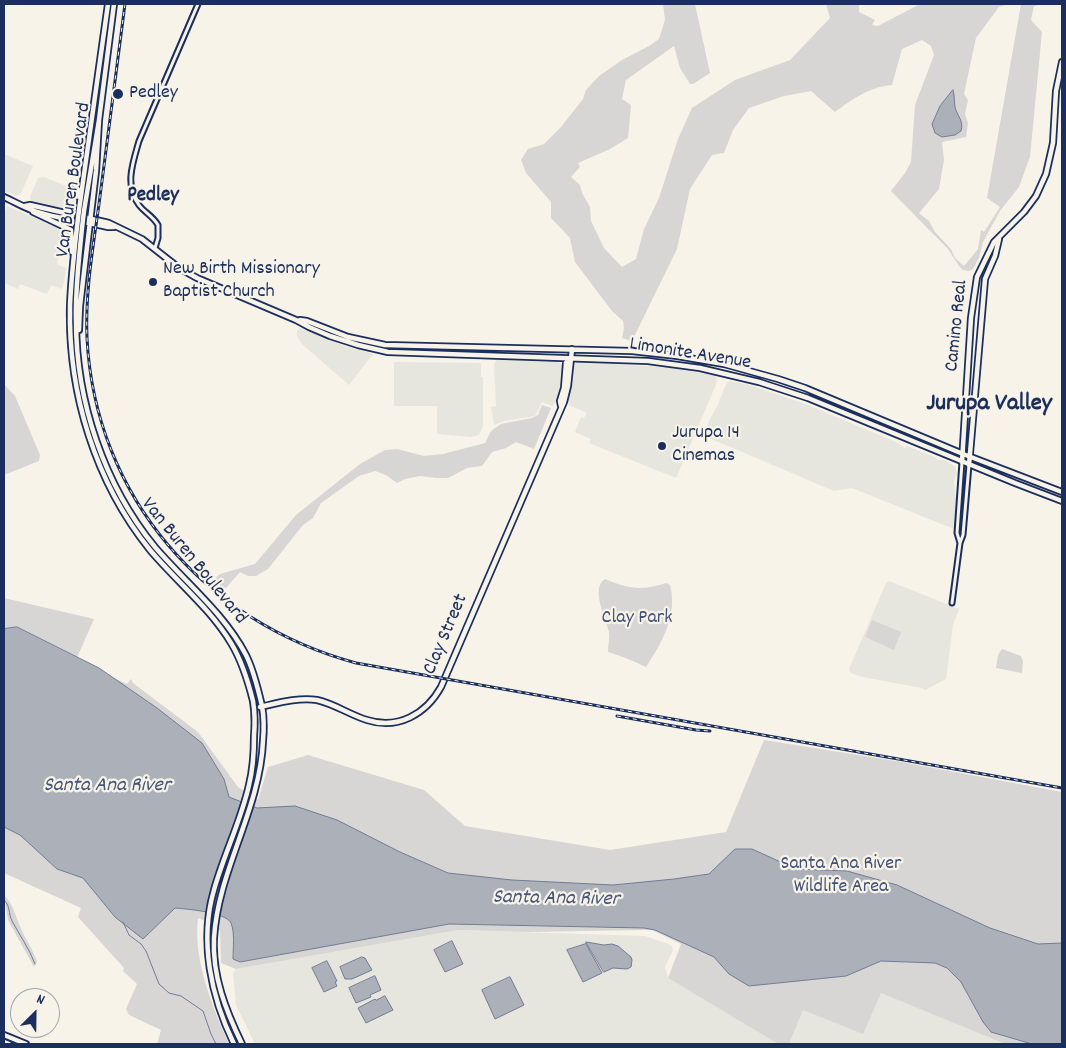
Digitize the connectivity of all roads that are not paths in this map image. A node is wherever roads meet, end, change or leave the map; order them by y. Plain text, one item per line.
1 (108, 4) edge
2 (114, 4) edge
3 (198, 4) edge
4 (1062, 62) edge
5 (99, 120) junction
6 (87, 151) junction
7 (78, 180) dead end
8 (76, 187) dead end
9 (4, 197) edge
10 (25, 206) junction
11 (30, 209) junction
12 (82, 211) junction
13 (90, 221) junction
14 (79, 228) junction
15 (999, 239) junction
16 (155, 248) junction
17 (73, 261) junction
18 (296, 320) junction
19 (77, 340) junction
20 (529, 349) junction
21 (572, 349) junction
22 (487, 356) junction
23 (570, 358) junction
24 (86, 432) junction
25 (94, 435) junction
26 (963, 454) junction
27 (970, 457) junction
28 (962, 462) junction
29 (970, 465) junction
30 (1062, 492) edge
31 (1062, 501) edge
32 (960, 543) junction
33 (952, 603) dead end
34 (262, 706) junction
35 (254, 708) junction
36 (4, 1035) edge
37 (4, 1042) edge
38 (9, 1044) edge
39 (26, 1044) edge
40 (234, 1044) edge
41 (242, 1044) edge

1 - 6 main road, Van Buren Boulevard
2 - 5 main road, Van Buren Boulevard
3 - 16 street
4 - 15 main road, Camino Real
5 - 12 main road, Van Buren Boulevard
5 - 13 main road
6 - 7 main road
6 - 12 main road, Van Buren Boulevard
8 - 12 main road
9 - 10 main road, Limonite Avenue
10 - 11 main road, Limonite Avenue
10 - 13 main road, Limonite Avenue
11 - 13 main road, Limonite Avenue
11 - 17 main road
12 - 14 main road, Van Buren Boulevard, bridge
13 - 16 main road, Limonite Avenue
13 - 19 main road
14 - 17 main road, Van Buren Boulevard
14 - 19 main road, Van Buren Boulevard
15 - 26 main road, Camino Real
15 - 27 main road, Camino Real
16 - 18 main road, Limonite Avenue
17 - 24 main road, Van Buren Boulevard
18 - 20 main road, Limonite Avenue
18 - 22 main road, Limonite Avenue
19 - 25 main road, Van Buren Boulevard
20 - 21 main road, Limonite Avenue
20 - 22 main road
21 - 23 main road, Clay Street
21 - 26 main road, Limonite Avenue
22 - 23 main road, Limonite Avenue
23 - 28 main road, Limonite Avenue
23 - 34 main road, Clay Street
24 - 25 main road
24 - 35 main road, Van Buren Boulevard
25 - 34 main road, Van Buren Boulevard
26 - 27 main road, Limonite Avenue
26 - 28 main road, Camino Real
27 - 29 main road, Camino Real
27 - 30 main road, Limonite Avenue
28 - 29 main road, Limonite Avenue
28 - 32 street, Camino Real
29 - 31 main road, Limonite Avenue
29 - 32 street, Camino Real
32 - 33 street, Camino Real
34 - 35 main road, Clay Street
34 - 41 main road, Van Buren Boulevard
35 - 40 main road, Van Buren Boulevard
36 - 39 main road
37 - 38 main road

